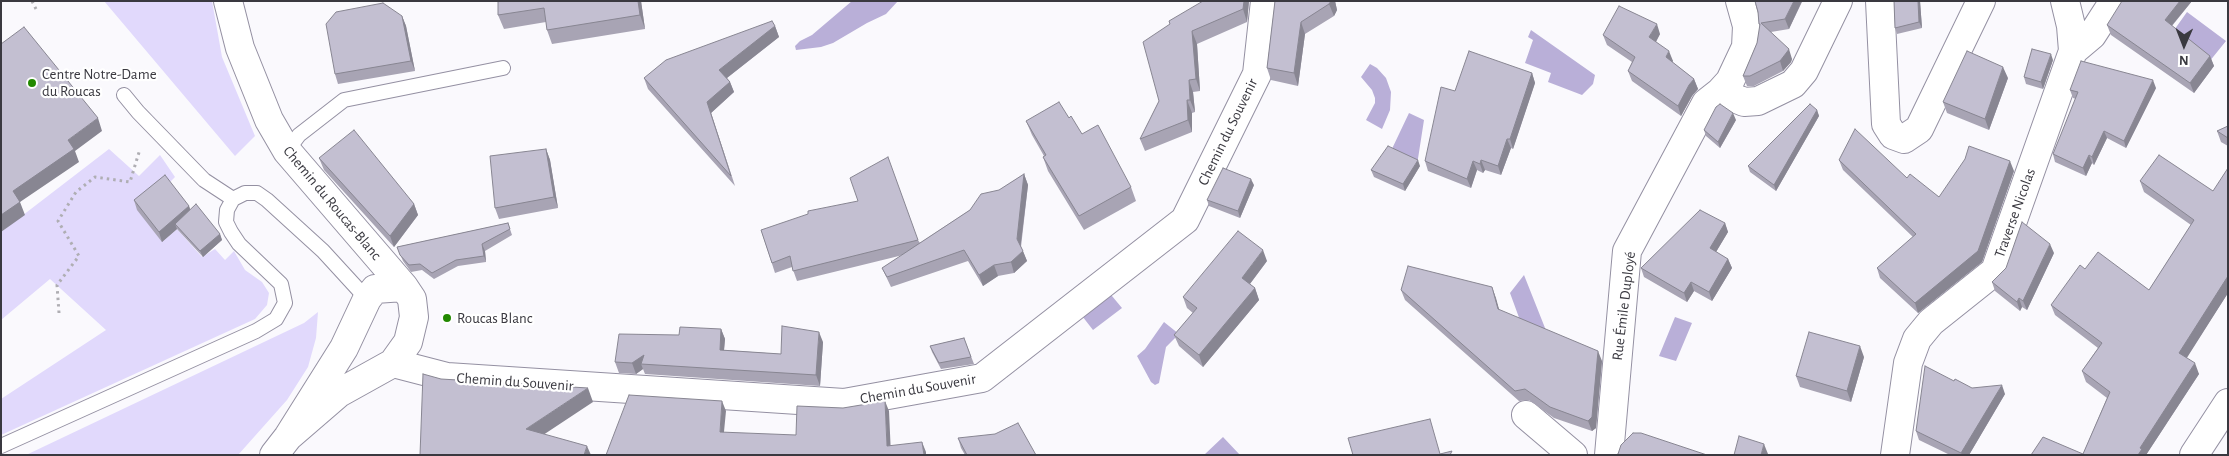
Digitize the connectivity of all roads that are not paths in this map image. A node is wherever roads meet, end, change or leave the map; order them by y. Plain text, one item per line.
1 (228, 1) edge
2 (1265, 1) edge
3 (1740, 1) edge
4 (1838, 1) edge
5 (1880, 1) edge
6 (1981, 1) edge
7 (2065, 1) edge
8 (2114, 1) edge
9 (2073, 51) junction
10 (503, 68) dead end
11 (1720, 92) junction
12 (124, 95) dead end
13 (287, 151) junction
14 (233, 199) junction
15 (404, 287) junction
16 (367, 298) junction
17 (393, 363) junction
18 (2228, 403) edge
19 (1526, 415) dead end
20 (1, 446) edge
21 (281, 446) edge
22 (1573, 455) edge
23 (1609, 455) edge
24 (1895, 455) edge
25 (2194, 455) edge

1 - 13 street, Chemin du Roucas-Blanc
2 - 17 street, Chemin du Souvenir
3 - 11 street
4 - 11 street
5 - 6 street
7 - 9 street, Traverse Nicolas
8 - 9 street
9 - 24 street, Traverse Nicolas
10 - 13 lane
11 - 23 street, Rue Émile Duployé
12 - 14 lane
13 - 15 street, Chemin du Roucas-Blanc
14 - 16 lane
14 - 20 lane
15 - 16 street
15 - 17 street, Chemin du Roucas-Blanc
16 - 21 street, Chemin du Roucas-Blanc
17 - 21 street, Chemin du Roucas-Blanc
18 - 25 street
19 - 22 street

